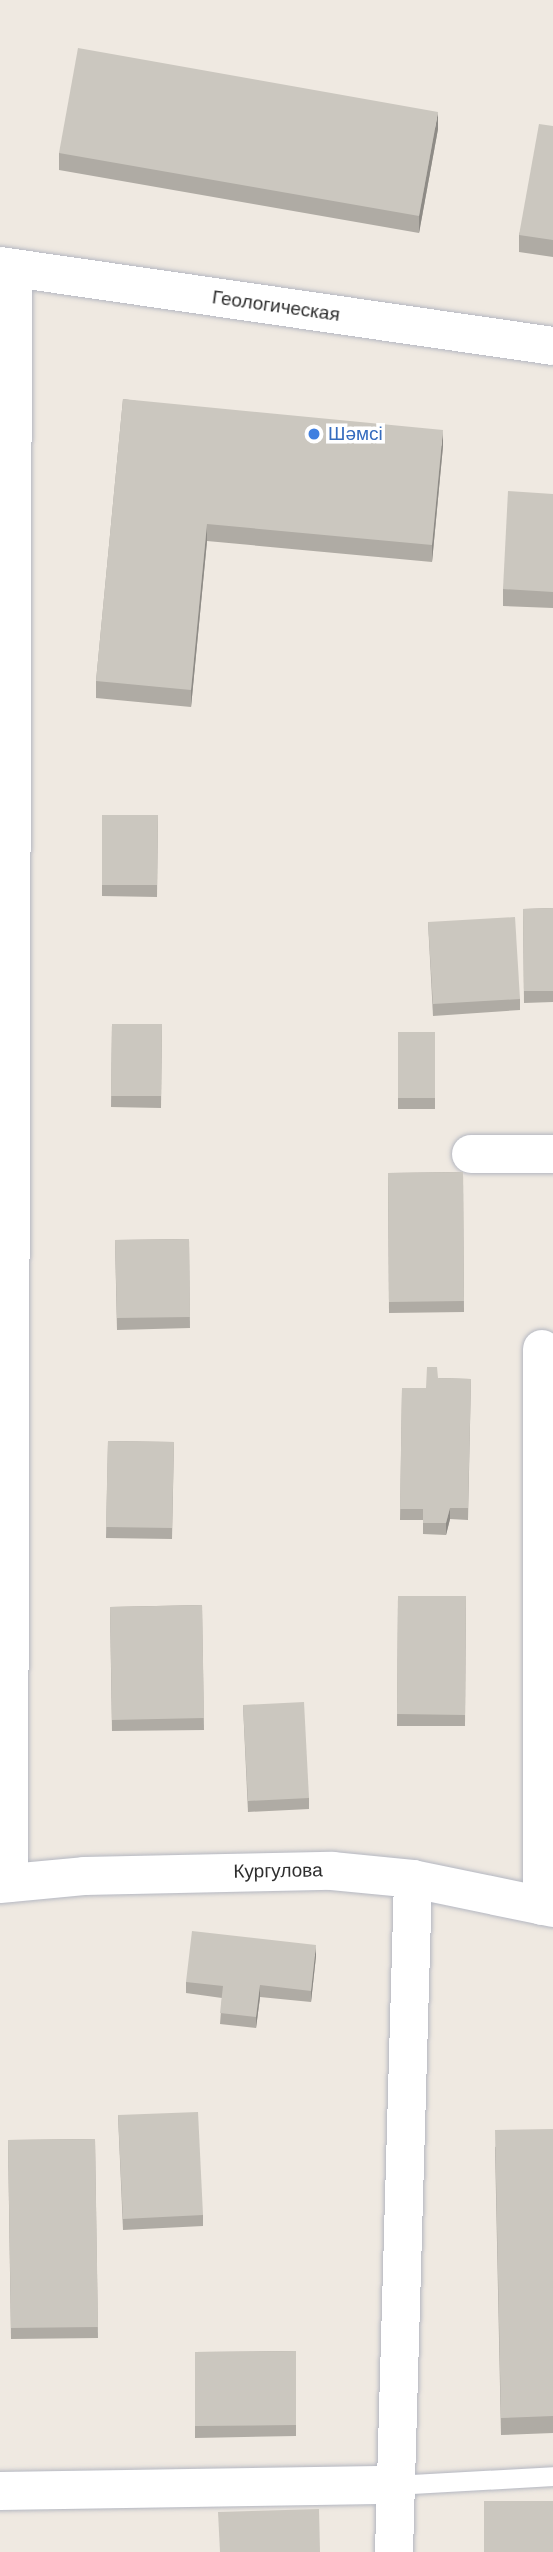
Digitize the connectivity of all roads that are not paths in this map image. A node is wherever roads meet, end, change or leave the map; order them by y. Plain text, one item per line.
1 (7, 267) edge
2 (553, 346) edge
3 (471, 1154) dead end
4 (553, 1154) edge
5 (542, 1349) dead end
6 (413, 1879) junction
7 (5, 1884) edge
8 (548, 1907) edge
9 (553, 2476) edge
10 (394, 2485) junction
11 (0, 2491) edge
12 (394, 2552) edge

1 - 2 street, Геологическая
1 - 7 street
3 - 4 street
5 - 8 street
6 - 7 street, Кургулова
6 - 8 street, Кургулова
6 - 10 street
9 - 10 lane
10 - 11 street
10 - 12 street

